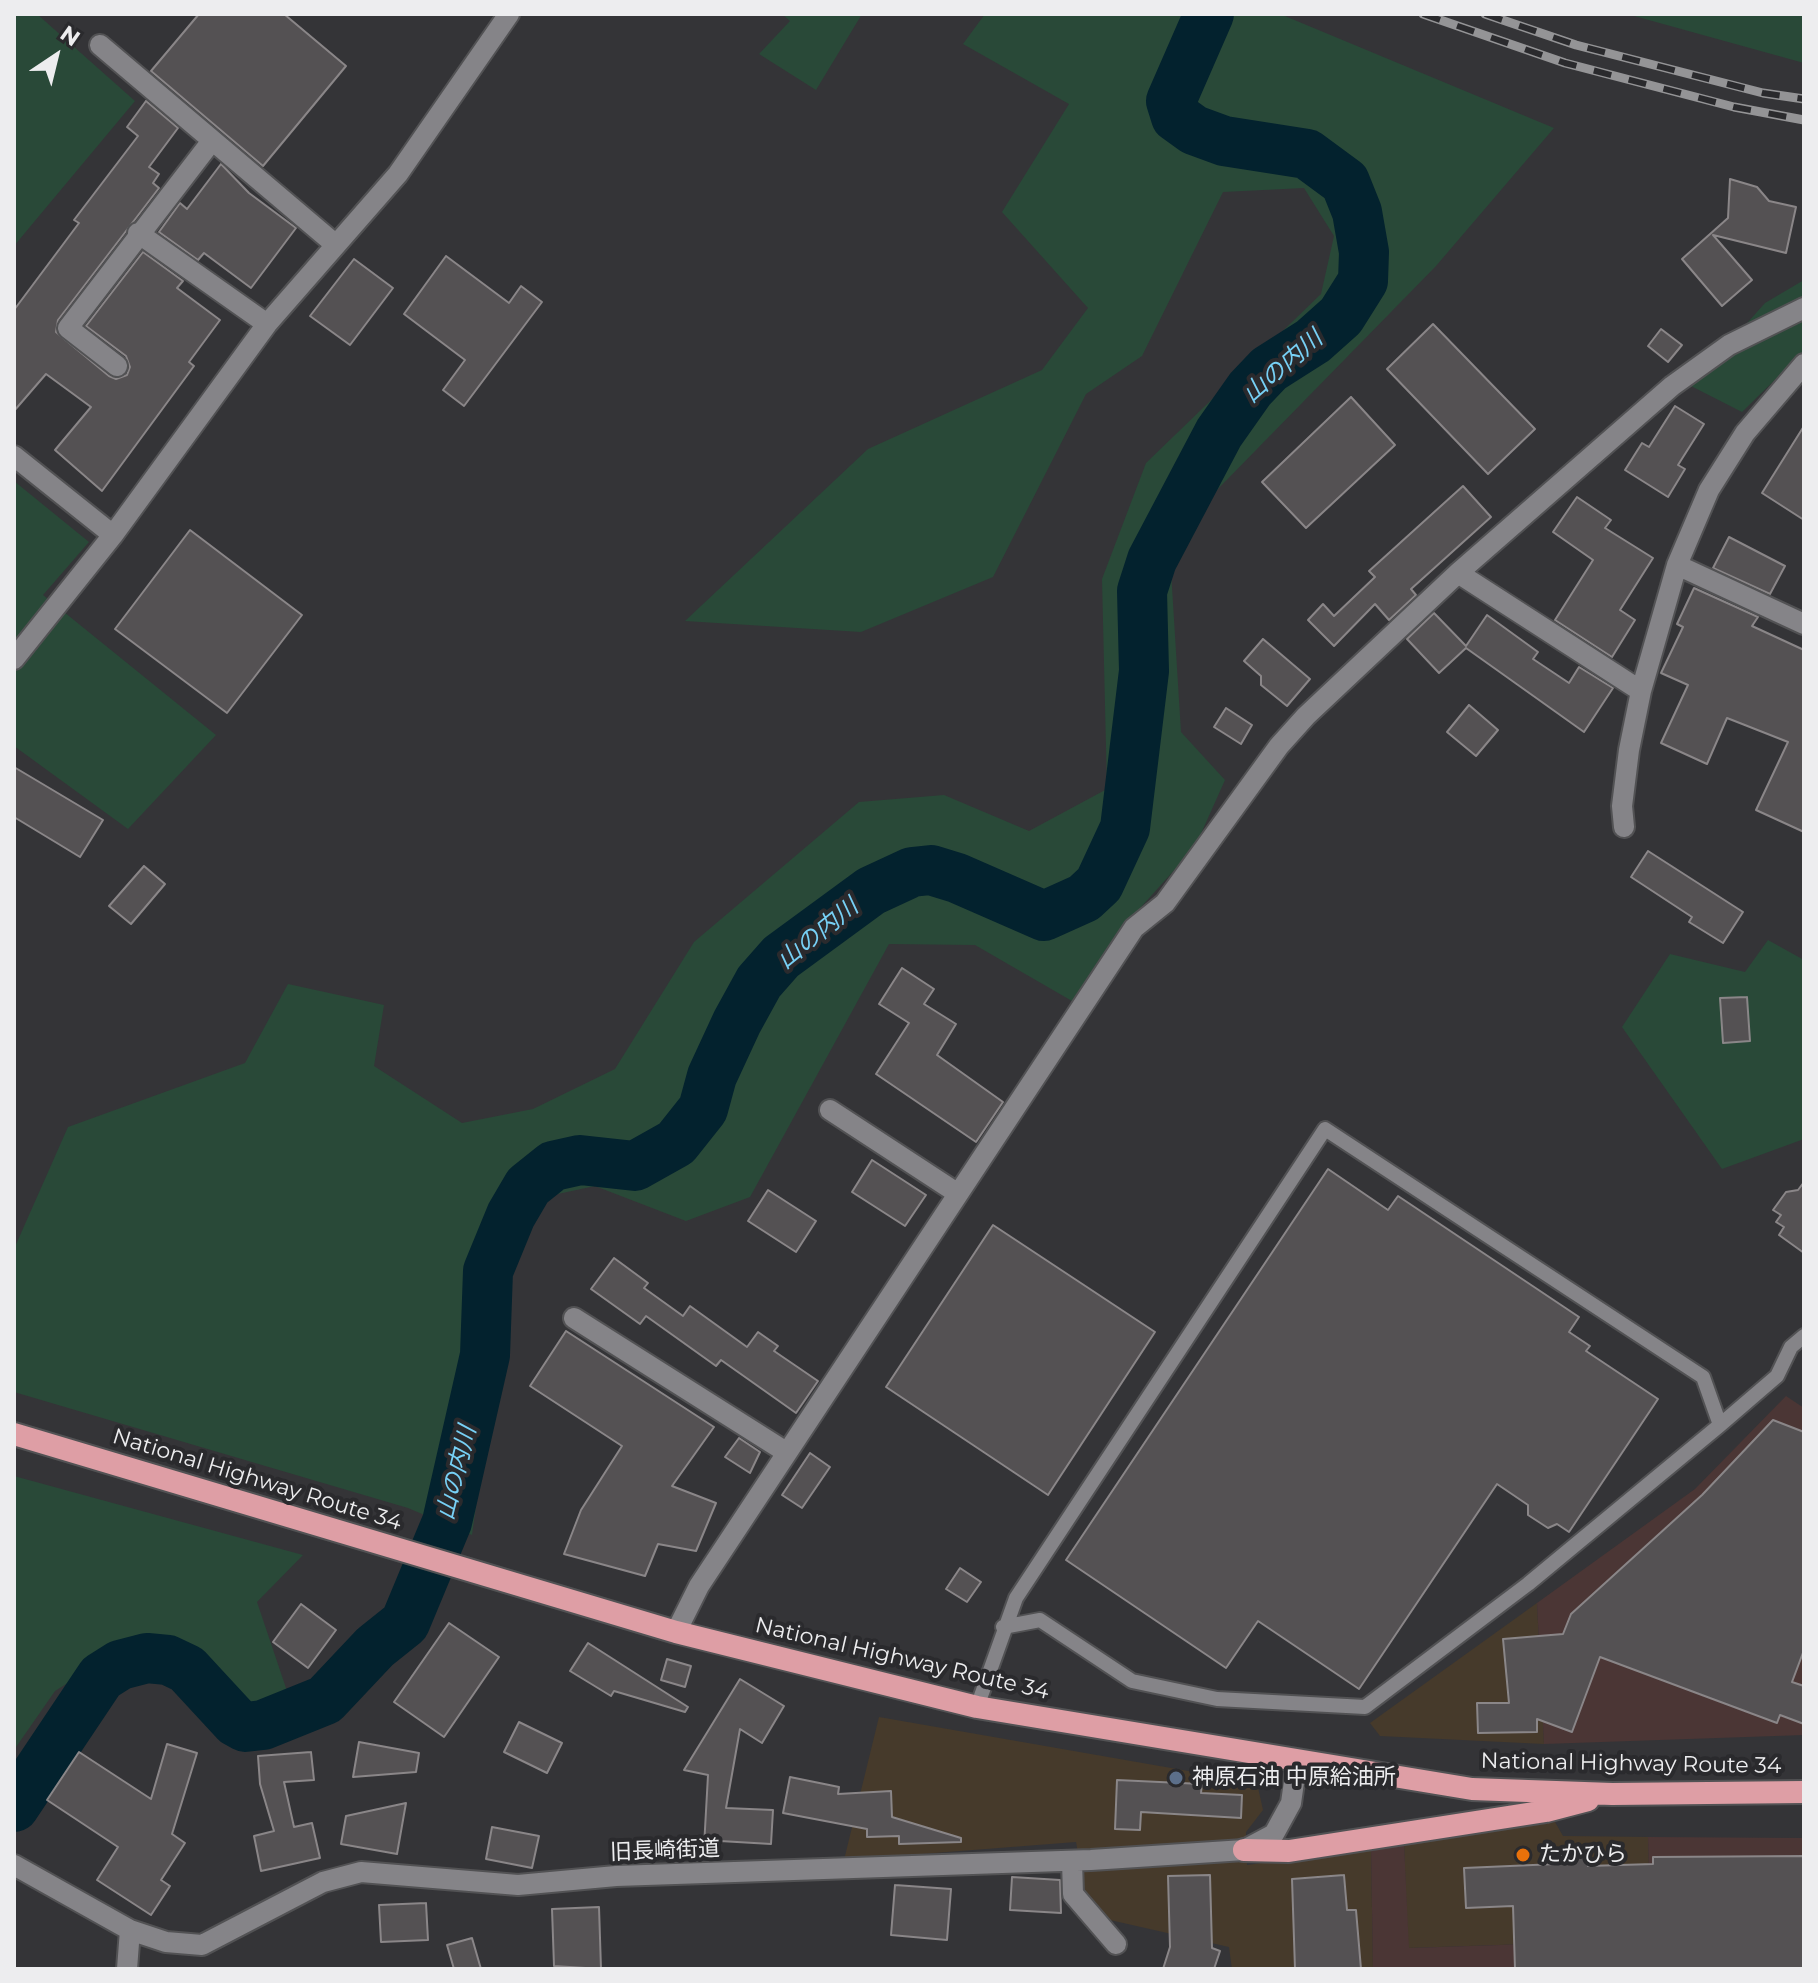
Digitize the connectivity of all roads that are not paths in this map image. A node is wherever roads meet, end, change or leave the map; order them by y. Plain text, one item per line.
1 (509, 14) edge
2 (100, 45) dead end
3 (211, 142) junction
4 (138, 233) junction
5 (336, 245) junction
6 (1804, 308) edge
7 (267, 324) junction
8 (1804, 364) edge
9 (117, 366) dead end
10 (1796, 386) edge
11 (14, 456) edge
12 (113, 535) junction
13 (1677, 565) junction
14 (1458, 573) junction
15 (1804, 624) edge
16 (14, 659) edge
17 (1641, 691) junction
18 (1624, 827) dead end
19 (830, 1110) dead end
20 (957, 1193) junction
21 (574, 1318) dead end
22 (1804, 1336) edge
23 (1720, 1425) junction
24 (14, 1434) edge
25 (786, 1452) junction
26 (1003, 1627) junction
27 (676, 1632) junction
28 (977, 1707) junction
29 (1297, 1761) junction
30 (1804, 1792) edge
31 (1612, 1794) junction
32 (1244, 1850) junction
33 (1072, 1861) junction
34 (14, 1865) edge
35 (130, 1930) junction
36 (1116, 1944) dead end
37 (127, 1969) edge

1 - 5 street
2 - 3 street
3 - 4 street
3 - 5 street
4 - 7 street
4 - 9 street
5 - 7 street
6 - 14 street
7 - 12 street
8 - 10 street
10 - 13 street
11 - 12 street
12 - 16 street
13 - 15 street
13 - 17 street
14 - 17 street
14 - 20 street
17 - 18 street
19 - 20 street
20 - 25 street
21 - 25 street
22 - 23 lane
23 - 26 lane
23 - 26 lane
24 - 27 highway, National Highway Route 34
25 - 27 street
26 - 28 lane
27 - 28 highway, National Highway Route 34
28 - 29 highway, National Highway Route 34
29 - 31 highway, National Highway Route 34
29 - 32 street, 旧長崎街道
30 - 31 highway, National Highway Route 34
31 - 32 highway
32 - 33 street, 旧長崎街道
33 - 35 street, 旧長崎街道
33 - 36 street
34 - 35 street, 旧長崎街道
35 - 37 street

